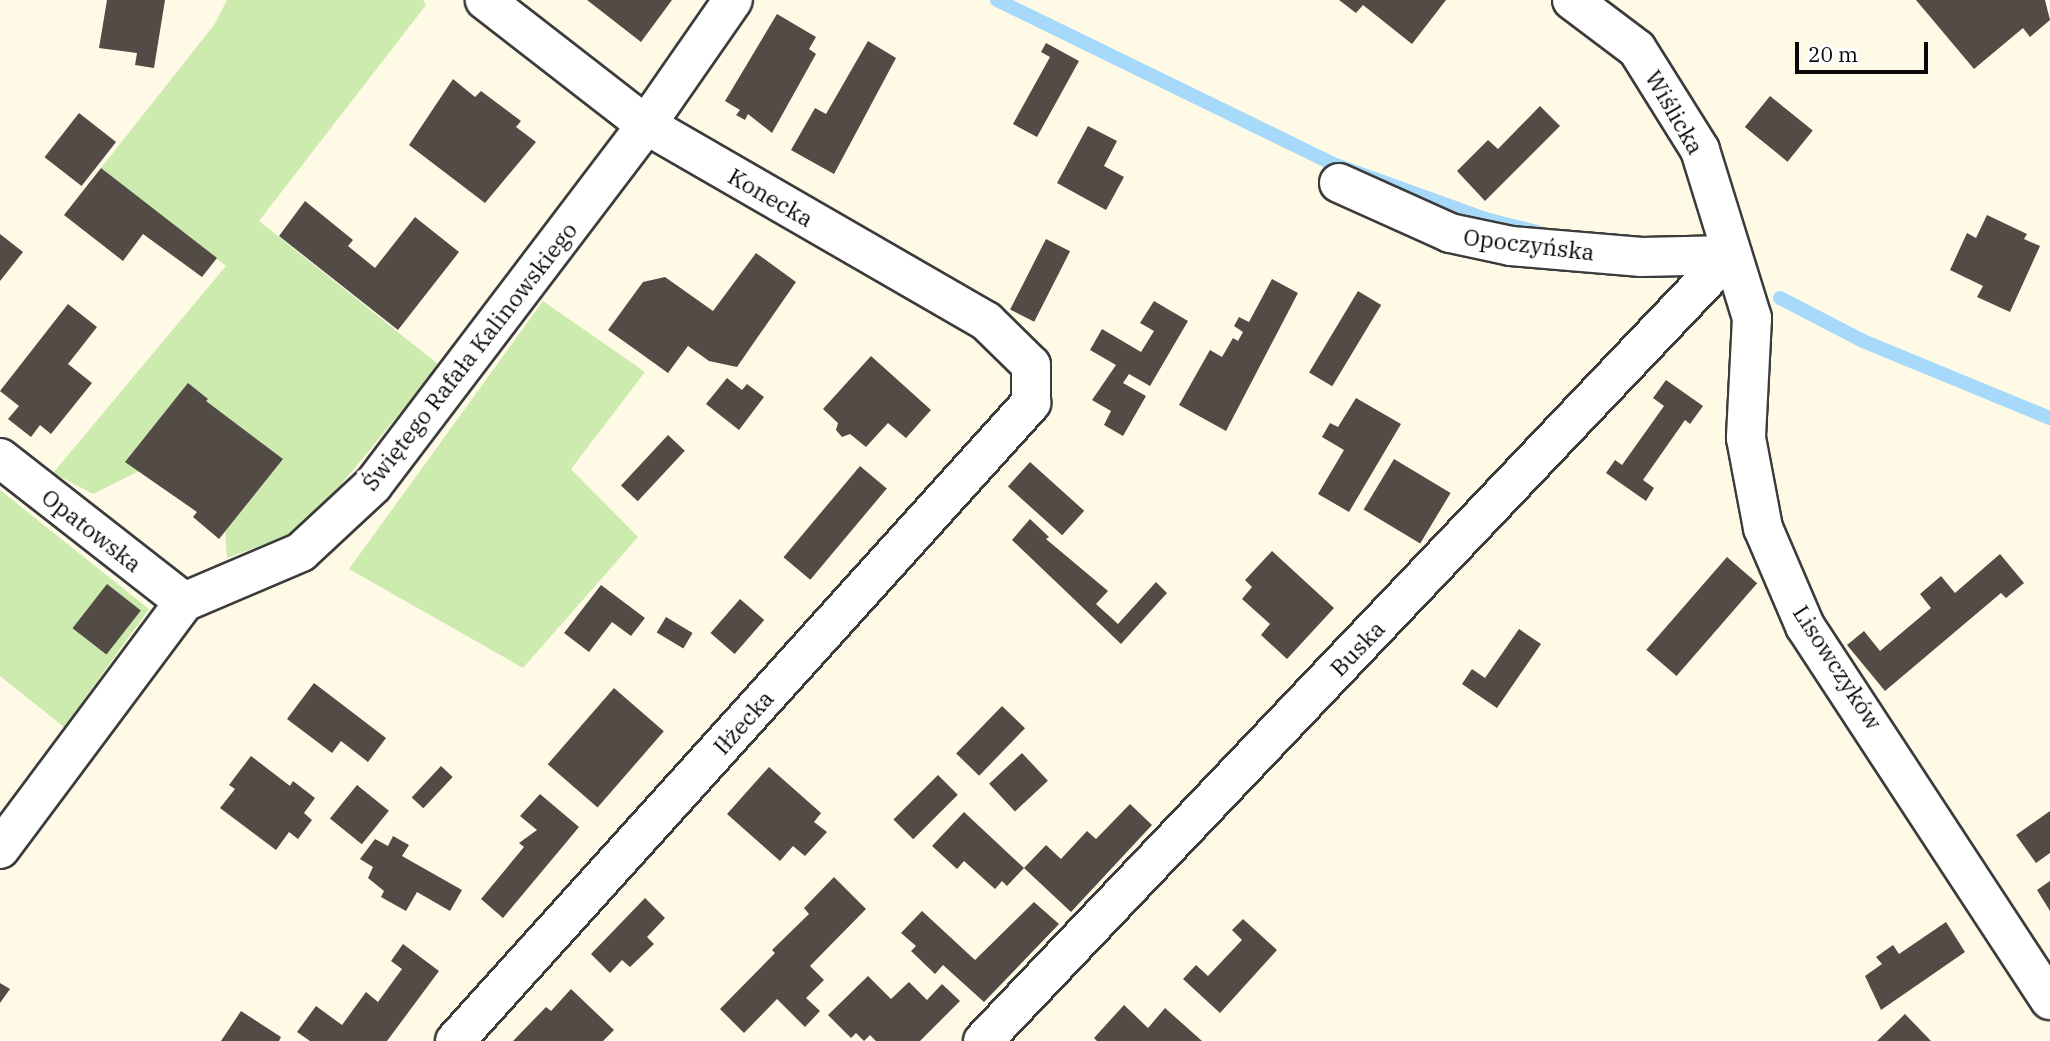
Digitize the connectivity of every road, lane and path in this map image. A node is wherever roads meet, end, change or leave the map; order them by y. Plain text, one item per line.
1 (485, 0) edge
2 (733, 0) edge
3 (1572, 0) edge
4 (646, 125) junction
5 (1339, 183) dead end
6 (1730, 255) junction
7 (1031, 403) joint
8 (0, 457) edge
9 (184, 602) junction
10 (0, 849) edge
11 (2050, 1000) edge
12 (455, 1041) edge
13 (983, 1041) edge

1 - 4 street, Konecka
2 - 4 street, Świętego Rafała Kalinowskiego
3 - 6 street, Wiślicka
4 - 7 street, Konecka
4 - 9 street, Świętego Rafała Kalinowskiego
5 - 6 street, Opoczyńska
6 - 11 street, Lisowczyków
6 - 13 street, Buska
7 - 12 street, Iłżecka
8 - 9 street, Opatowska
9 - 10 street

